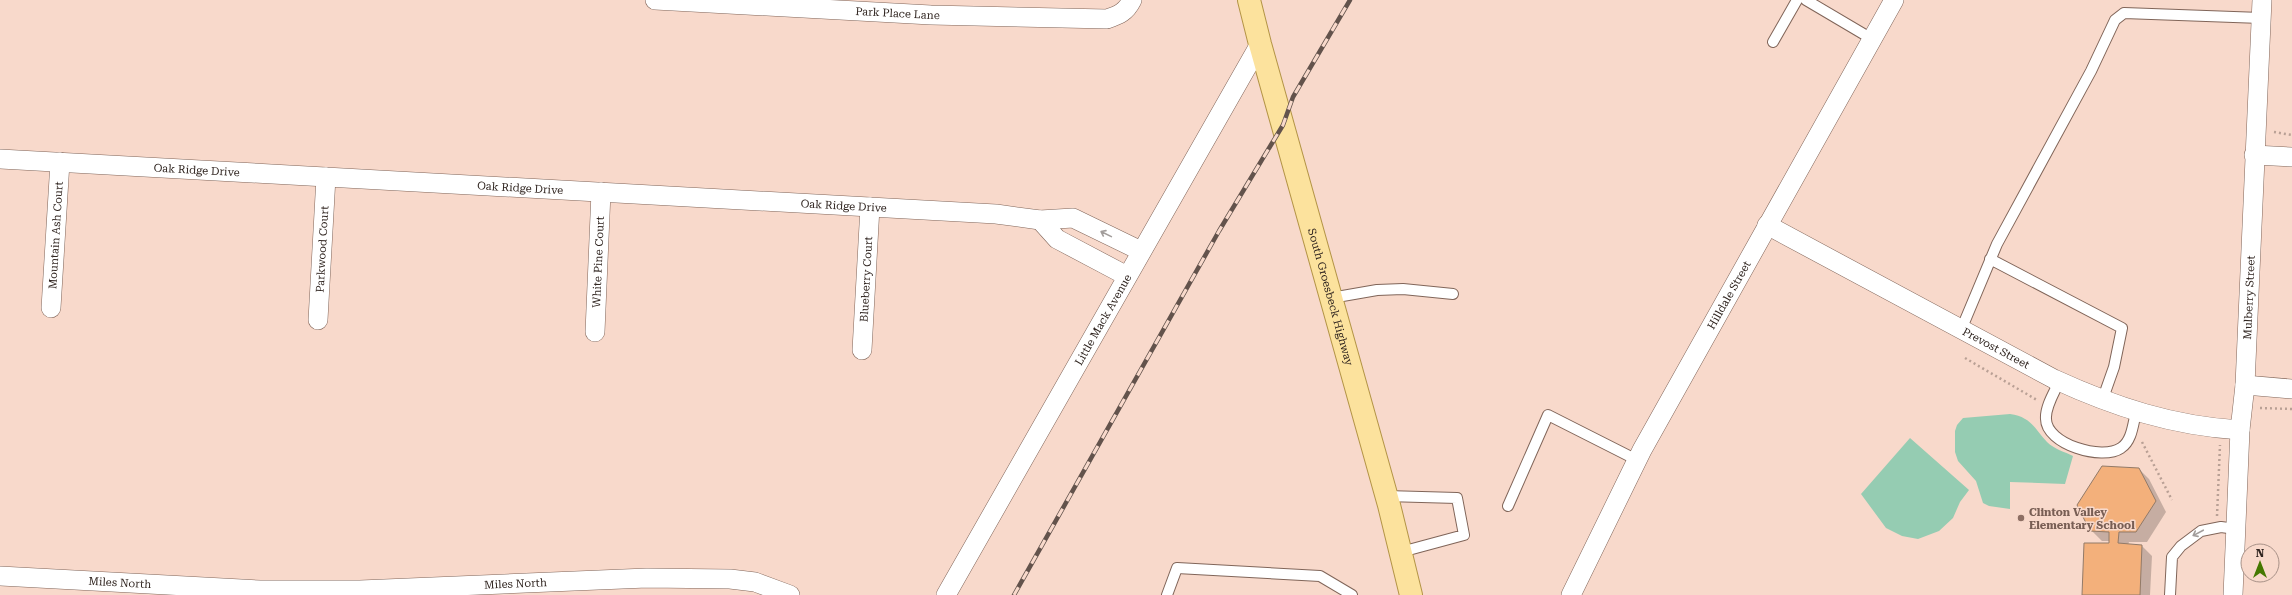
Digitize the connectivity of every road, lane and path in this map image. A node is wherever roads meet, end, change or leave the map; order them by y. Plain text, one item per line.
1 (656, 0) edge
2 (1132, 0) edge
3 (1249, 0) edge
4 (1796, 0) edge
5 (1806, 0) edge
6 (1894, 0) edge
7 (757, 3) edge
8 (932, 7) edge
9 (2261, 9) edge
10 (1872, 39) junction
11 (1773, 42) dead end
12 (1260, 44) junction
13 (2274, 126) dead end
14 (2292, 135) edge
15 (2254, 155) junction
16 (2292, 157) edge
17 (0, 159) edge
18 (60, 162) junction
19 (326, 177) junction
20 (601, 192) junction
21 (870, 207) junction
22 (1040, 220) junction
23 (1767, 225) junction
24 (1142, 251) junction
25 (1990, 259) junction
26 (1127, 276) junction
27 (1453, 294) dead end
28 (1331, 298) junction
29 (51, 308) dead end
30 (318, 320) dead end
31 (1961, 330) junction
32 (595, 332) dead end
33 (862, 350) dead end
34 (2059, 382) junction
35 (2245, 384) junction
36 (2292, 389) edge
37 (2102, 401) junction
38 (2260, 406) dead end
39 (2292, 409) edge
40 (2136, 412) junction
41 (2240, 430) junction
42 (2220, 438) dead end
43 (1637, 460) junction
44 (1386, 496) junction
45 (1508, 506) dead end
46 (2211, 518) dead end
47 (2236, 529) junction
48 (1401, 552) junction
49 (0, 576) edge
50 (790, 595) edge
51 (946, 595) edge
52 (1167, 595) edge
53 (1352, 595) edge
54 (1411, 595) edge
55 (1571, 595) edge
56 (2170, 595) edge
57 (2233, 595) edge

1 - 7 street, Park Place Lane
2 - 8 street, Park Place Lane
3 - 12 main road, South Groesbeck Highway
4 - 11 lane
5 - 10 lane
6 - 10 street, Hilldale Street
7 - 8 street, Park Place Lane
9 - 15 street, Mulberry Street
9 - 25 lane
10 - 23 street, Hilldale Street
12 - 24 street, Little Mack Avenue
12 - 28 main road, South Groesbeck Highway
13 - 14 path
15 - 16 street
15 - 35 street, Mulberry Street
17 - 18 street, Oak Ridge Drive
18 - 19 street, Oak Ridge Drive
18 - 29 street, Mountain Ash Court
19 - 20 street, Oak Ridge Drive
19 - 30 street, Parkwood Court
20 - 21 street, Oak Ridge Drive
20 - 32 street, White Pine Court
21 - 22 street, Oak Ridge Drive
21 - 33 street, Blueberry Court
24 -> 22 street, Oak Ridge Drive
22 - 26 street
23 - 31 street, Prevost Street
23 - 43 street, Hilldale Street
24 - 26 street, Little Mack Avenue
25 - 31 lane
25 - 37 lane
26 - 51 street, Little Mack Avenue
27 - 28 lane
28 - 44 main road, South Groesbeck Highway
31 - 34 street, Prevost Street
34 - 37 street, Prevost Street
34 - 40 lane
35 - 36 street
35 - 41 street, Mulberry Street
37 - 40 street, Prevost Street
38 - 39 path
40 - 41 street, Prevost Street
41 - 47 street, Mulberry Street
42 - 46 path
43 - 45 lane
43 - 55 street, Hilldale Street
44 - 48 main road, South Groesbeck Highway
44 - 48 lane
47 -> 56 lane
47 - 57 street, Mulberry Street
48 - 54 main road, South Groesbeck Highway
49 - 50 street, Miles North
52 - 53 lane

